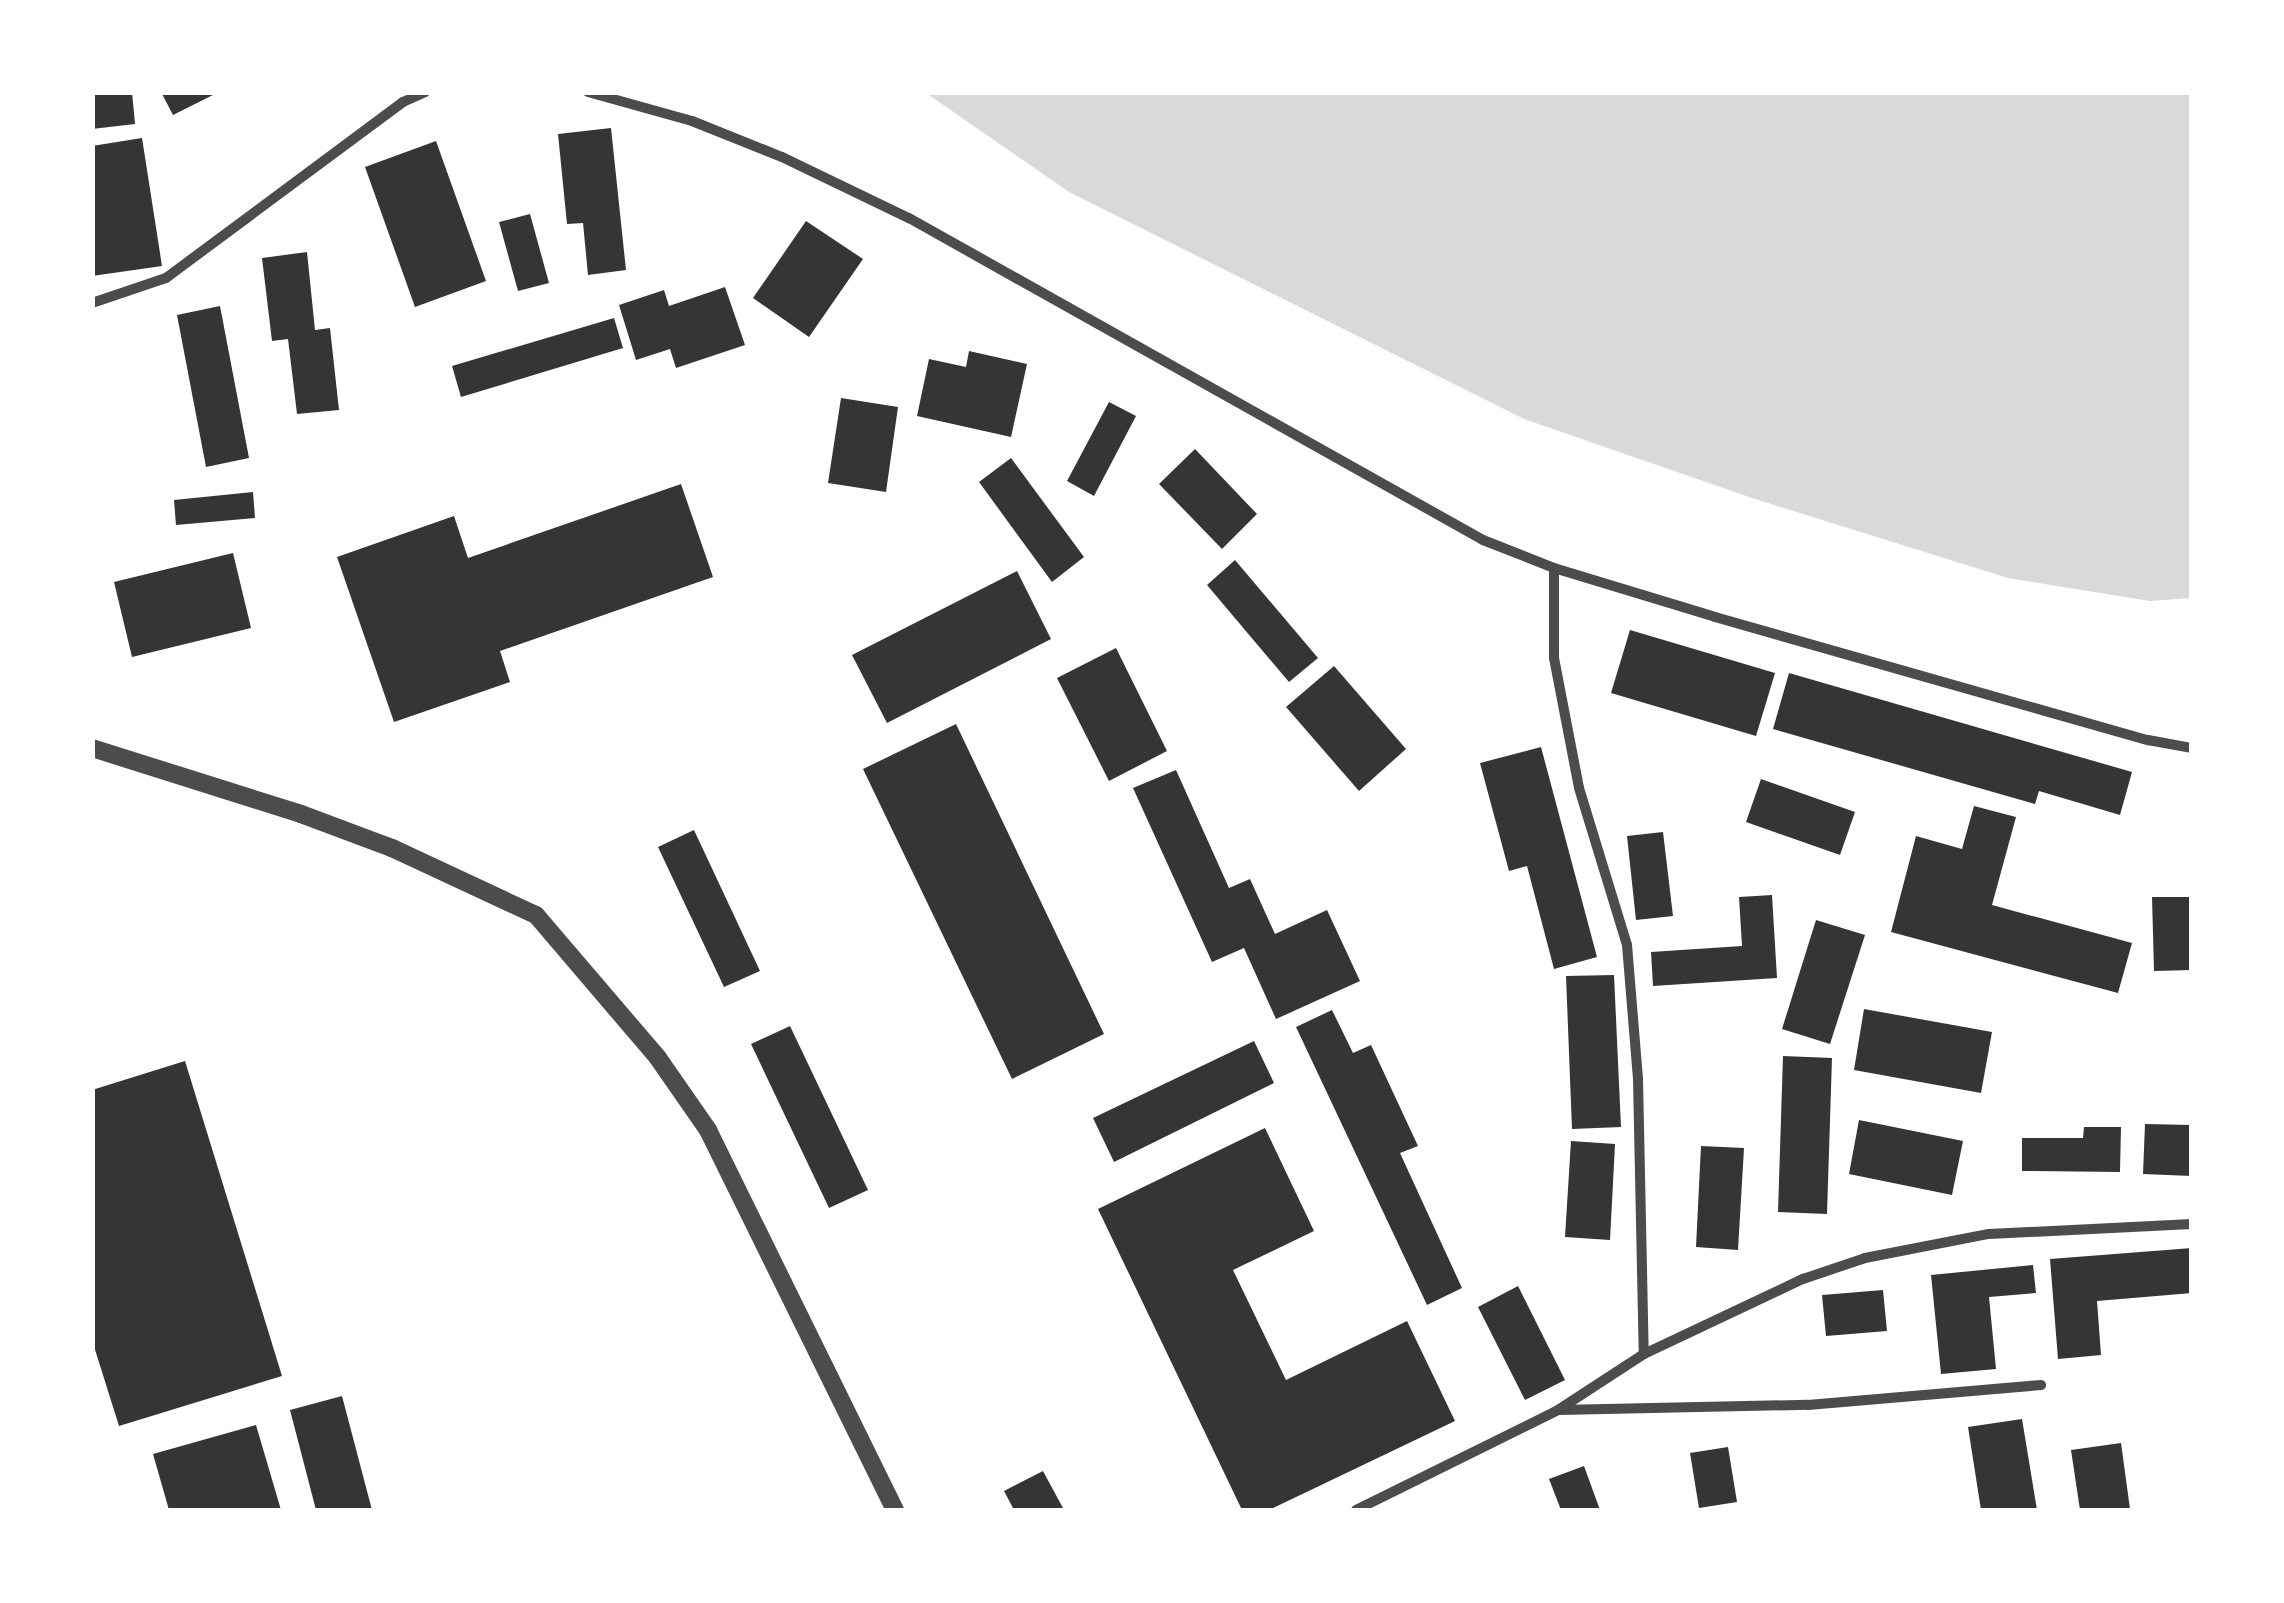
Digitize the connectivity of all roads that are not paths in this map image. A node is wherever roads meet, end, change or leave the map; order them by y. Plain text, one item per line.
1 (425, 92) edge
2 (588, 92) edge
3 (92, 303) edge
4 (1554, 568) junction
5 (92, 748) edge
6 (2192, 748) edge
7 (2192, 1224) edge
8 (1644, 1354) junction
9 (2041, 1386) dead end
10 (1558, 1410) junction
11 (895, 1510) edge
12 (1356, 1510) edge

1 - 3 street
2 - 4 street
4 - 6 street
4 - 8 street
5 - 11 street
7 - 8 street
8 - 10 street
9 - 10 street
10 - 12 street

